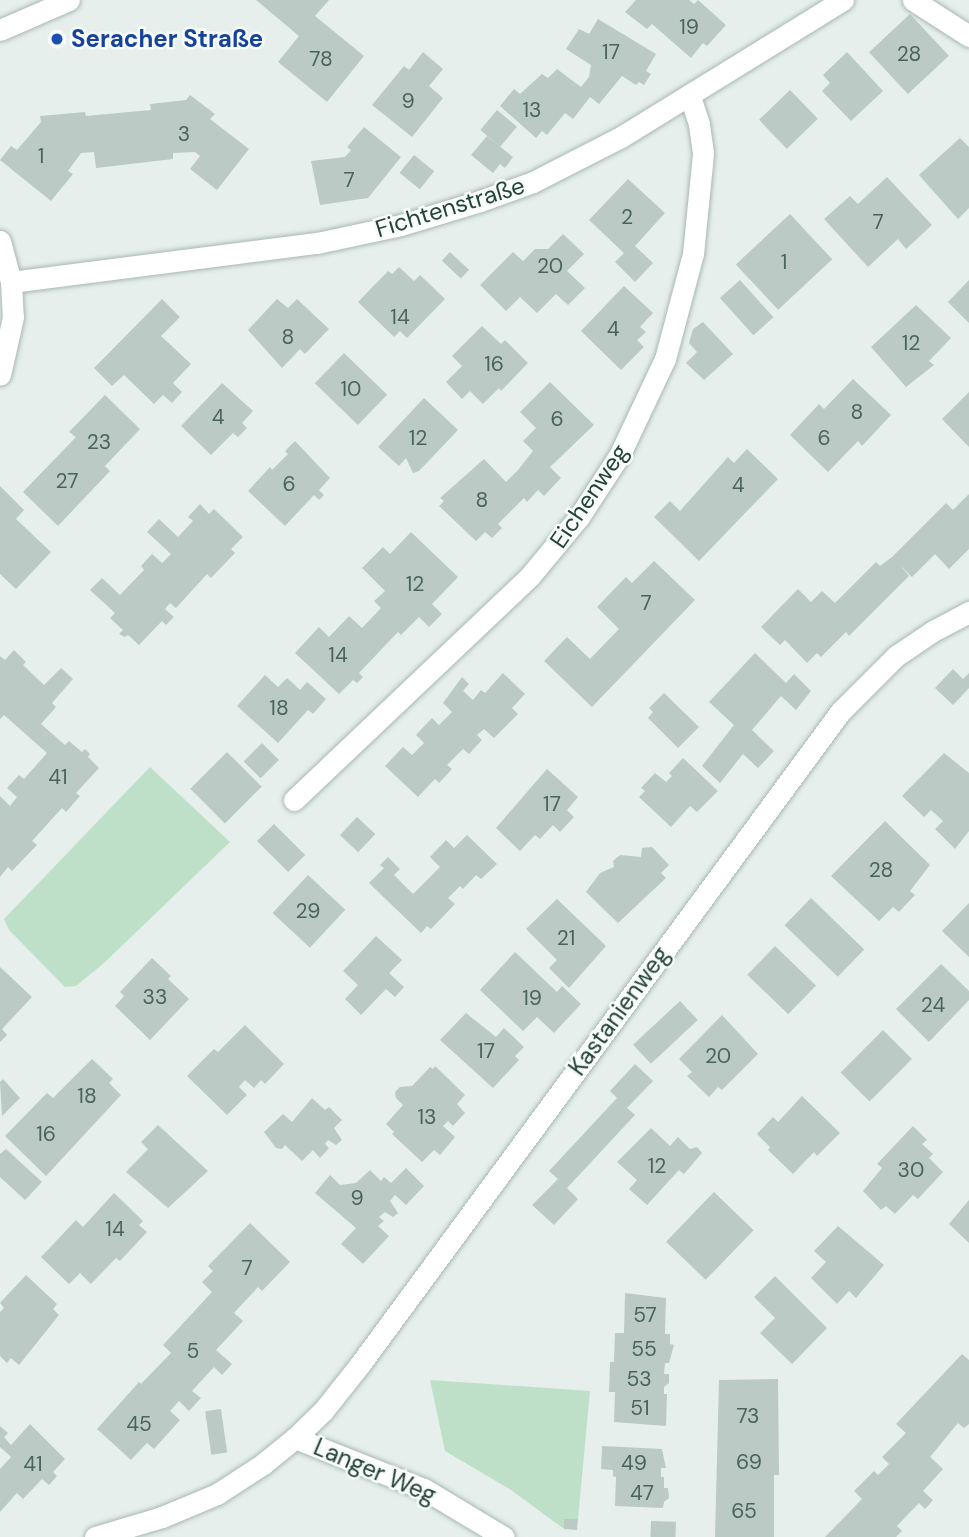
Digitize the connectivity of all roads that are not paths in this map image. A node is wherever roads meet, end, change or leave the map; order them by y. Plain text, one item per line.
1 (69, 0) edge
2 (843, 0) edge
3 (913, 0) edge
4 (0, 30) edge
5 (969, 36) edge
6 (690, 96) junction
7 (0, 242) edge
8 (11, 282) junction
9 (0, 375) edge
10 (969, 612) edge
11 (293, 800) dead end
12 (295, 1438) junction
13 (95, 1537) edge
14 (503, 1537) edge

1 - 4 street
2 - 6 street, Fichtenstraße
3 - 5 street
6 - 8 street, Fichtenstraße
6 - 11 street, Eichenweg
7 - 8 street
8 - 9 street
10 - 12 street, Kastanienweg
12 - 13 street, Langer Weg
12 - 14 street, Langer Weg

